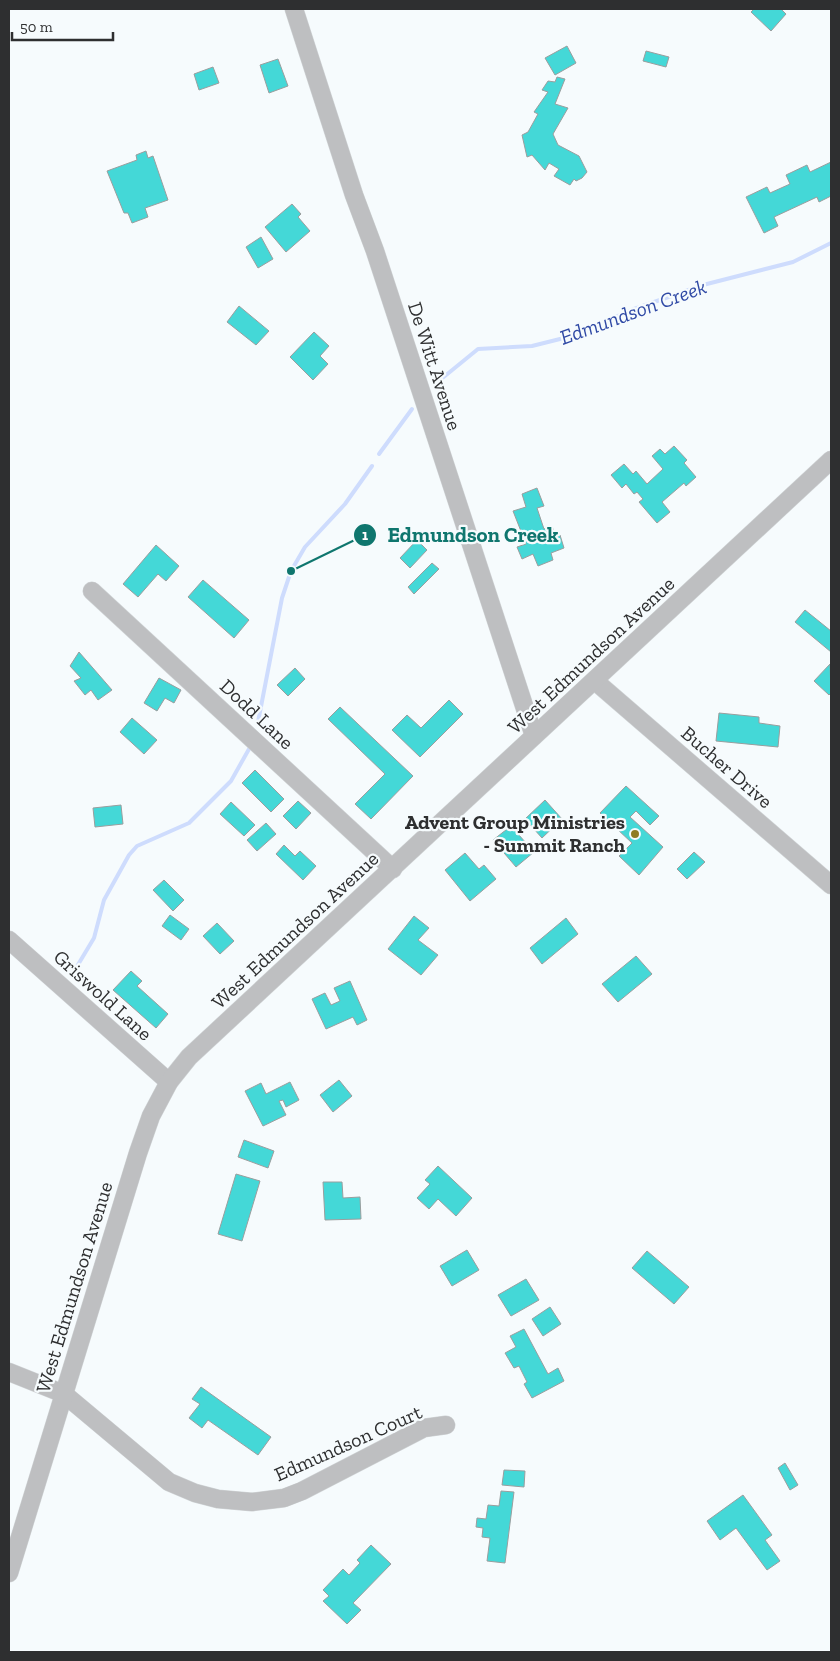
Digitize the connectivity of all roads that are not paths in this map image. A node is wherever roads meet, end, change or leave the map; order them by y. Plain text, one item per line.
1 (294, 9) edge
2 (831, 460) edge
3 (92, 590) dead end
4 (596, 681) junction
5 (534, 736) junction
6 (393, 869) junction
7 (831, 885) edge
8 (9, 940) edge
9 (169, 1082) junction
10 (9, 1372) edge
11 (64, 1394) junction
12 (446, 1425) dead end
13 (9, 1573) edge

1 - 5 street, De Witt Avenue
2 - 4 street, West Edmundson Avenue
3 - 6 street, Dodd Lane
4 - 5 street, West Edmundson Avenue
4 - 7 street, Bucher Drive
5 - 6 street, West Edmundson Avenue
6 - 9 street, West Edmundson Avenue
8 - 9 street, Griswold Lane
9 - 11 street, West Edmundson Avenue
10 - 11 street, Edmundson Court
11 - 12 street, Edmundson Court
11 - 13 street, West Edmundson Avenue

